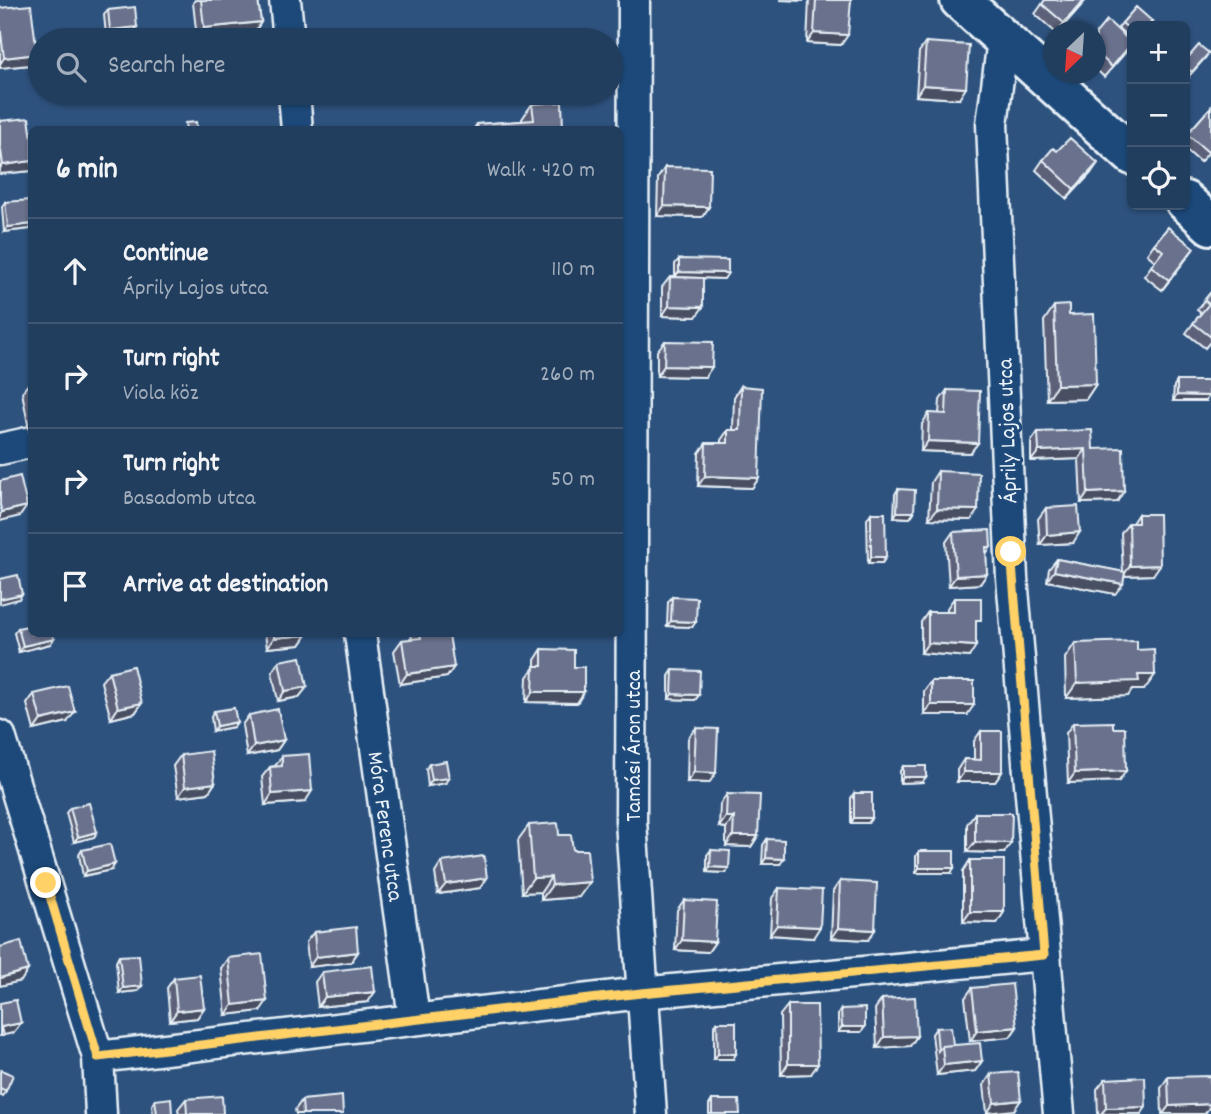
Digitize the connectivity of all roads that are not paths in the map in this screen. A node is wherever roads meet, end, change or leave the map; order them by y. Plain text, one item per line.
1 (285, 0) edge
2 (634, 0) edge
3 (960, 0) edge
4 (288, 28) edge
5 (1003, 40) junction
6 (294, 105) edge
7 (297, 126) edge
8 (1127, 151) edge
9 (1190, 206) edge
10 (1211, 225) edge
11 (28, 443) edge
12 (0, 449) edge
13 (360, 637) edge
14 (0, 736) edge
15 (1044, 955) junction
16 (641, 993) junction
17 (414, 1018) junction
18 (98, 1057) junction
19 (101, 1114) edge
20 (651, 1114) edge
21 (1059, 1114) edge

1 - 4 street
2 - 16 street, Tamási Áron utca
3 - 5 street
5 - 8 street
5 - 15 street, Áprily Lajos utca
6 - 7 street
9 - 10 street
11 - 12 street
13 - 17 street, Móra Ferenc utca
14 - 18 street
15 - 16 street
15 - 21 street, Áprily Lajos utca
16 - 17 street
16 - 20 street, Tamási Áron utca
17 - 18 street
18 - 19 street

